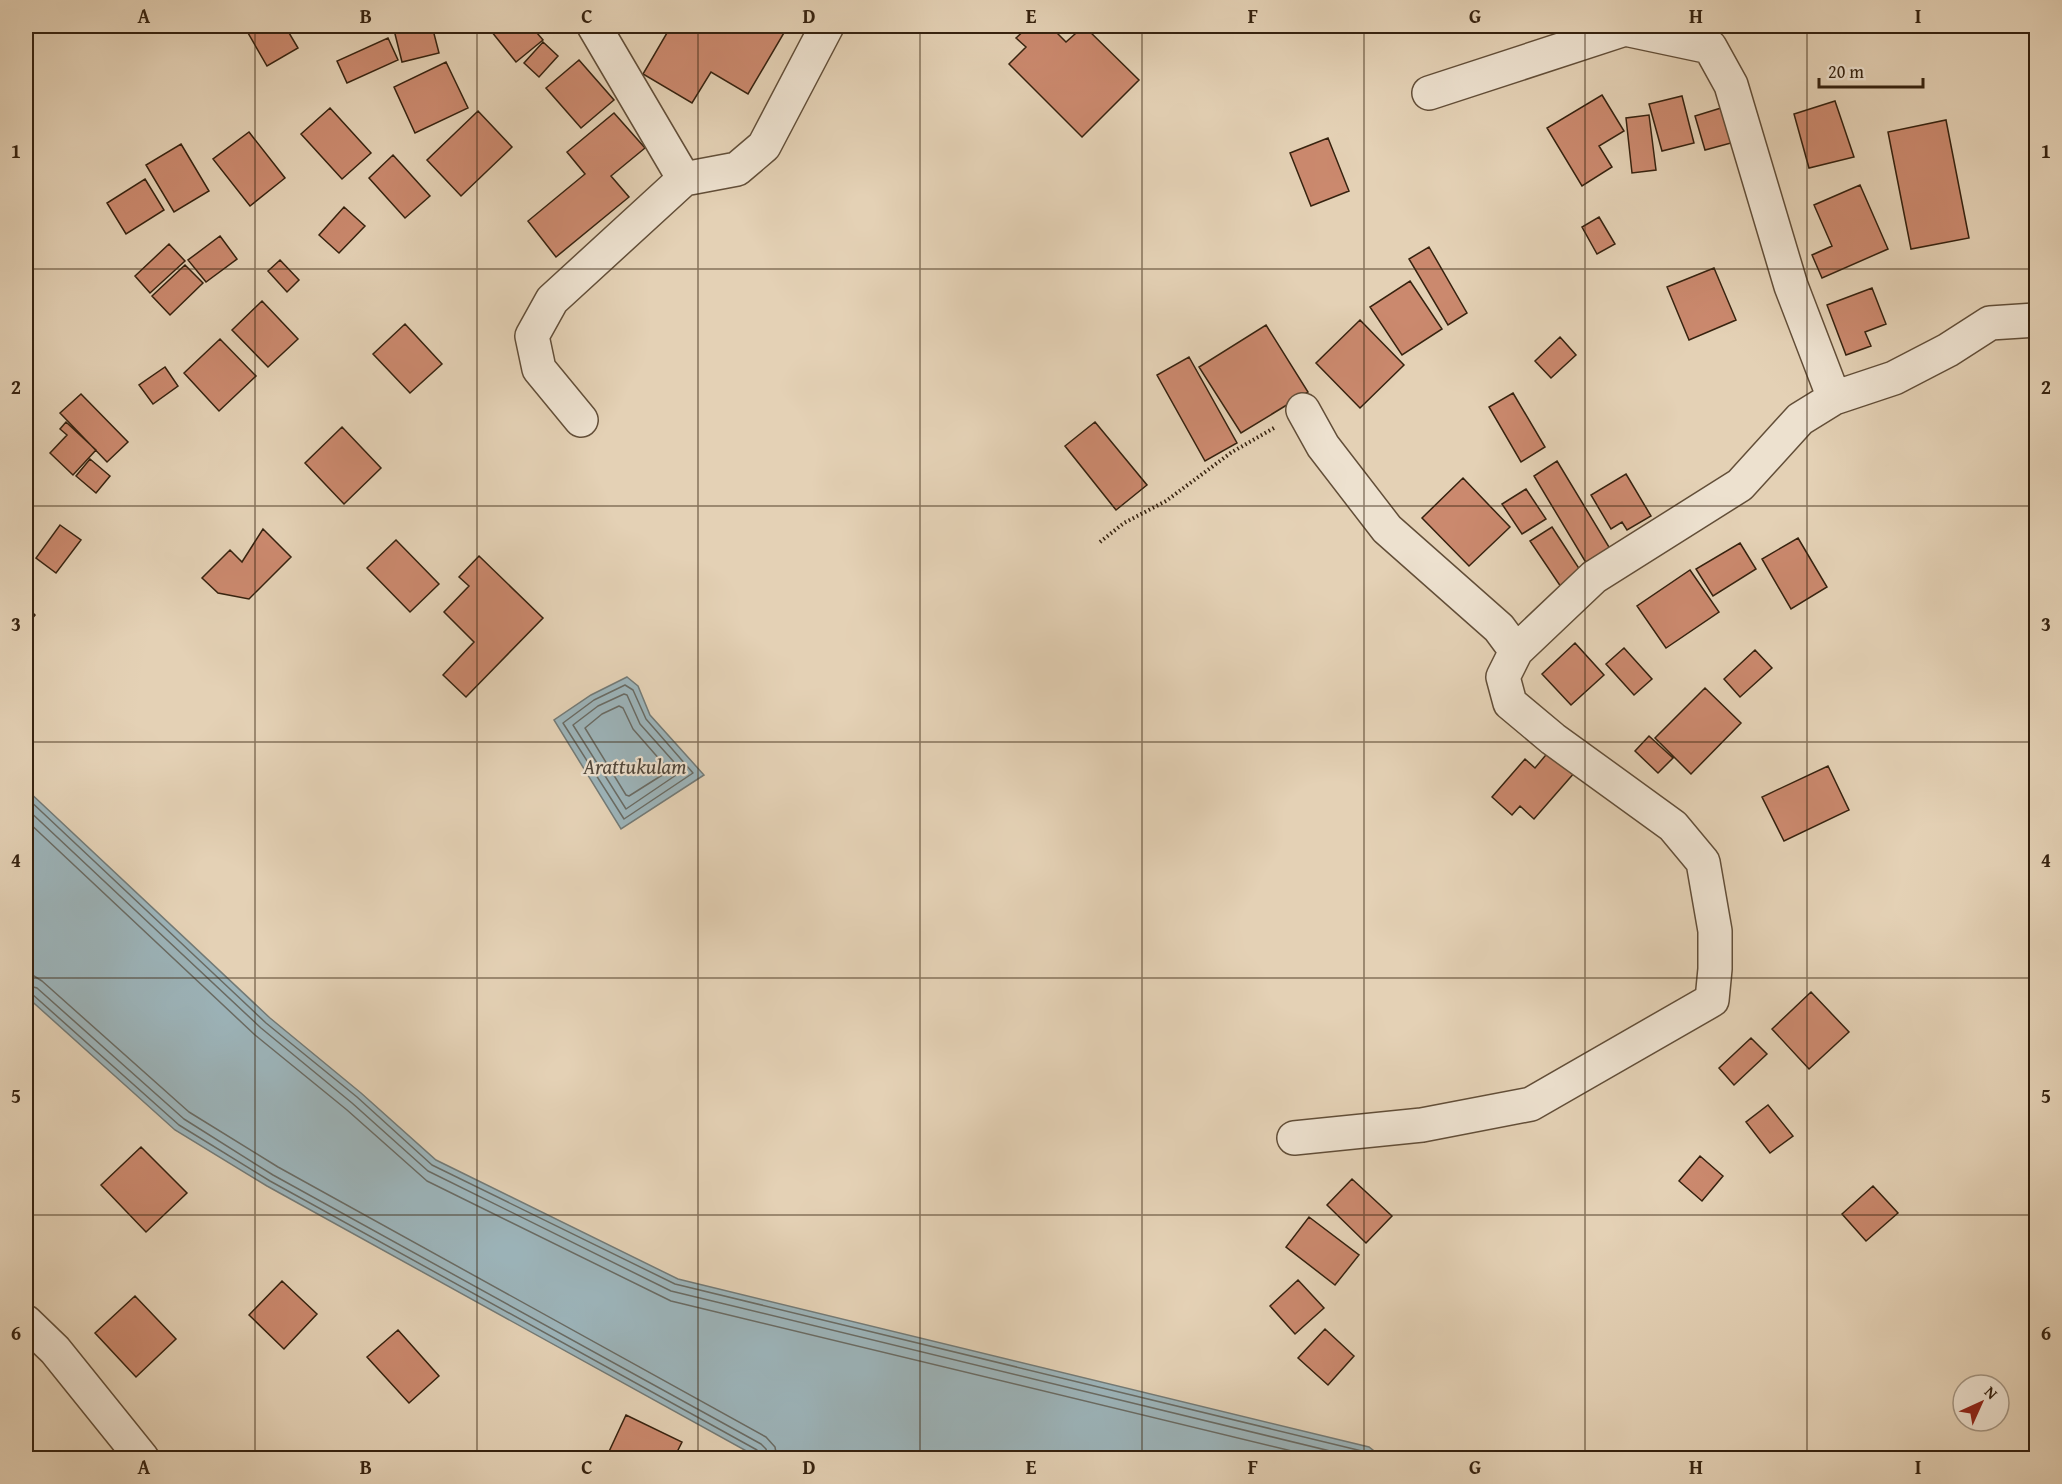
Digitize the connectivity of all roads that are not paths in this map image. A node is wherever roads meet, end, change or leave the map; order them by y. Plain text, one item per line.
1 (594, 26) edge
2 (827, 26) edge
3 (1429, 93) dead end
4 (684, 179) junction
5 (2037, 320) edge
6 (1834, 398) junction
7 (1303, 410) road end
8 (580, 420) dead end
9 (1516, 651) junction
10 (1294, 1138) dead end
11 (26, 1322) edge
12 (142, 1458) edge

1 - 4 street
2 - 4 street
3 - 6 street
4 - 8 street
5 - 6 street
6 - 9 street
7 - 9 street
9 - 10 street
11 - 12 street

